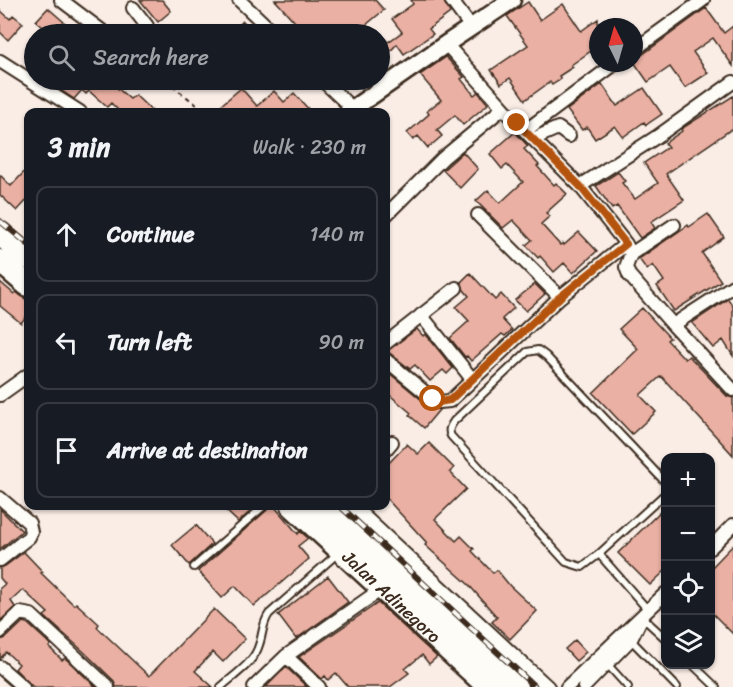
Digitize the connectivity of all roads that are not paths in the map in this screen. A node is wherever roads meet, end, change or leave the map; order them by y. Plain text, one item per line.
1 (61, 0) edge
2 (451, 0) edge
3 (512, 0) edge
4 (703, 0) edge
5 (246, 2) edge
6 (133, 8) dead end
7 (93, 24) edge
8 (145, 24) edge
9 (266, 24) edge
10 (471, 27) junction
11 (643, 43) edge
12 (446, 44) junction
13 (0, 61) edge
14 (605, 72) edge
15 (24, 76) edge
16 (733, 82) edge
17 (390, 83) edge
18 (45, 90) edge
19 (331, 90) edge
20 (381, 90) edge
21 (74, 108) edge
22 (348, 108) edge
23 (355, 108) edge
24 (503, 108) junction
25 (529, 135) junction
26 (569, 136) dead end
27 (580, 186) junction
28 (390, 211) edge
29 (478, 215) dead end
30 (674, 225) dead end
31 (0, 234) edge
32 (628, 249) junction
33 (24, 255) edge
34 (0, 261) edge
35 (24, 282) edge
36 (733, 286) edge
37 (456, 288) dead end
38 (560, 297) junction
39 (421, 315) junction
40 (673, 326) junction
41 (390, 340) edge
42 (390, 366) edge
43 (24, 378) edge
44 (472, 379) junction
45 (733, 390) edge
46 (0, 394) edge
47 (661, 478) edge
48 (0, 498) edge
49 (661, 498) edge
50 (259, 510) edge
51 (297, 510) edge
52 (324, 510) edge
53 (357, 510) edge
54 (733, 525) edge
55 (715, 544) edge
56 (342, 550) junction
57 (599, 554) junction
58 (0, 560) edge
59 (194, 567) dead end
60 (383, 588) junction
61 (661, 598) edge
62 (645, 613) junction
63 (0, 632) edge
64 (661, 633) edge
65 (627, 636) junction
66 (286, 656) junction
67 (607, 664) junction
68 (0, 667) edge
69 (697, 669) edge
70 (577, 685) edge
71 (673, 686) edge
72 (22, 687) edge
73 (108, 687) edge
74 (221, 687) edge
75 (254, 687) edge
76 (319, 687) edge
77 (489, 687) edge
78 (516, 687) edge
79 (548, 687) edge
80 (628, 687) edge
81 (716, 687) edge

1 - 7 street
2 - 10 street
3 - 10 street
4 - 11 street
5 - 9 street
6 - 8 street
10 - 12 street
12 - 17 street
12 - 24 street
13 - 15 street
14 - 25 street
16 - 27 street
18 - 21 street
19 - 22 street
20 - 23 street
24 - 25 street
24 - 28 street
25 - 26 street
25 - 27 street
27 - 32 street
29 - 38 street
30 - 32 street
31 - 33 highway
32 - 38 street
32 - 40 street
34 - 35 highway
36 - 40 street
37 - 39 street
38 - 44 street
39 - 41 street
39 - 44 street
40 - 45 street
42 - 44 street
43 - 46 street
47 - 57 lane
48 - 58 street
49 - 57 lane
50 - 59 lane
51 - 56 highway, Jalan Adinegoro
52 - 78 highway
53 - 79 street
54 - 55 street
56 - 60 highway, Jalan Adinegoro
56 - 74 lane
57 - 62 lane
60 - 66 street
60 - 77 highway, Jalan Adinegoro
61 - 62 street
62 - 64 lane
62 - 65 street
63 - 73 street
65 - 67 street
65 - 70 street
65 - 71 lane
66 - 75 street
66 - 76 street
67 - 70 street
67 - 80 lane
68 - 72 street
69 - 81 lane

